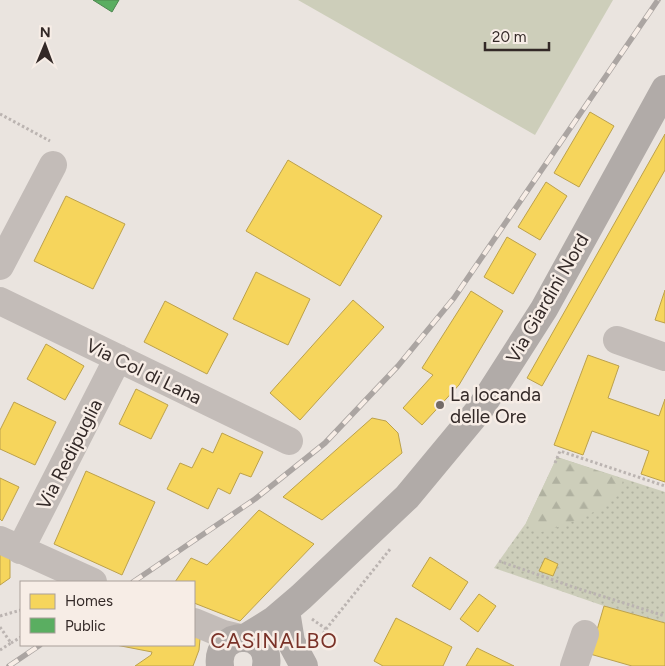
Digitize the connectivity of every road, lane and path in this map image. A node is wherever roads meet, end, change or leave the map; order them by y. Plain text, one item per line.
1 (665, 89) edge
2 (0, 114) edge
3 (53, 165) joint
4 (0, 266) edge
5 (0, 301) edge
6 (617, 340) dead end
7 (665, 357) edge
8 (118, 358) junction
9 (289, 441) dead end
10 (555, 463) dead end
11 (665, 486) edge
12 (10, 545) edge
13 (499, 561) dead end
14 (91, 581) edge
15 (294, 607) junction
16 (20, 610) edge
17 (0, 616) edge
18 (665, 616) edge
19 (198, 624) edge
20 (0, 627) edge
21 (584, 634) dead end
22 (20, 638) edge
23 (11, 644) junction
24 (0, 650) edge
25 (257, 650) edge
26 (219, 665) edge
27 (304, 666) edge
28 (574, 666) edge

1 - 15 main road, Via Giardini Nord
2 - 3 path
3 - 4 street
5 - 8 street, Via Col di Lana
6 - 7 street
8 - 9 street, Via Col di Lana
8 - 12 street, Via Redipuglia
10 - 11 path
12 - 14 street
13 - 18 path
15 - 25 main road, Via Giardini Nord
15 - 27 main road
16 - 17 path
19 - 25 street
19 - 26 street
20 - 23 path
21 - 28 street
22 - 23 path
23 - 24 path
25 - 26 main road, Via Giardini Nord
25 - 27 street

